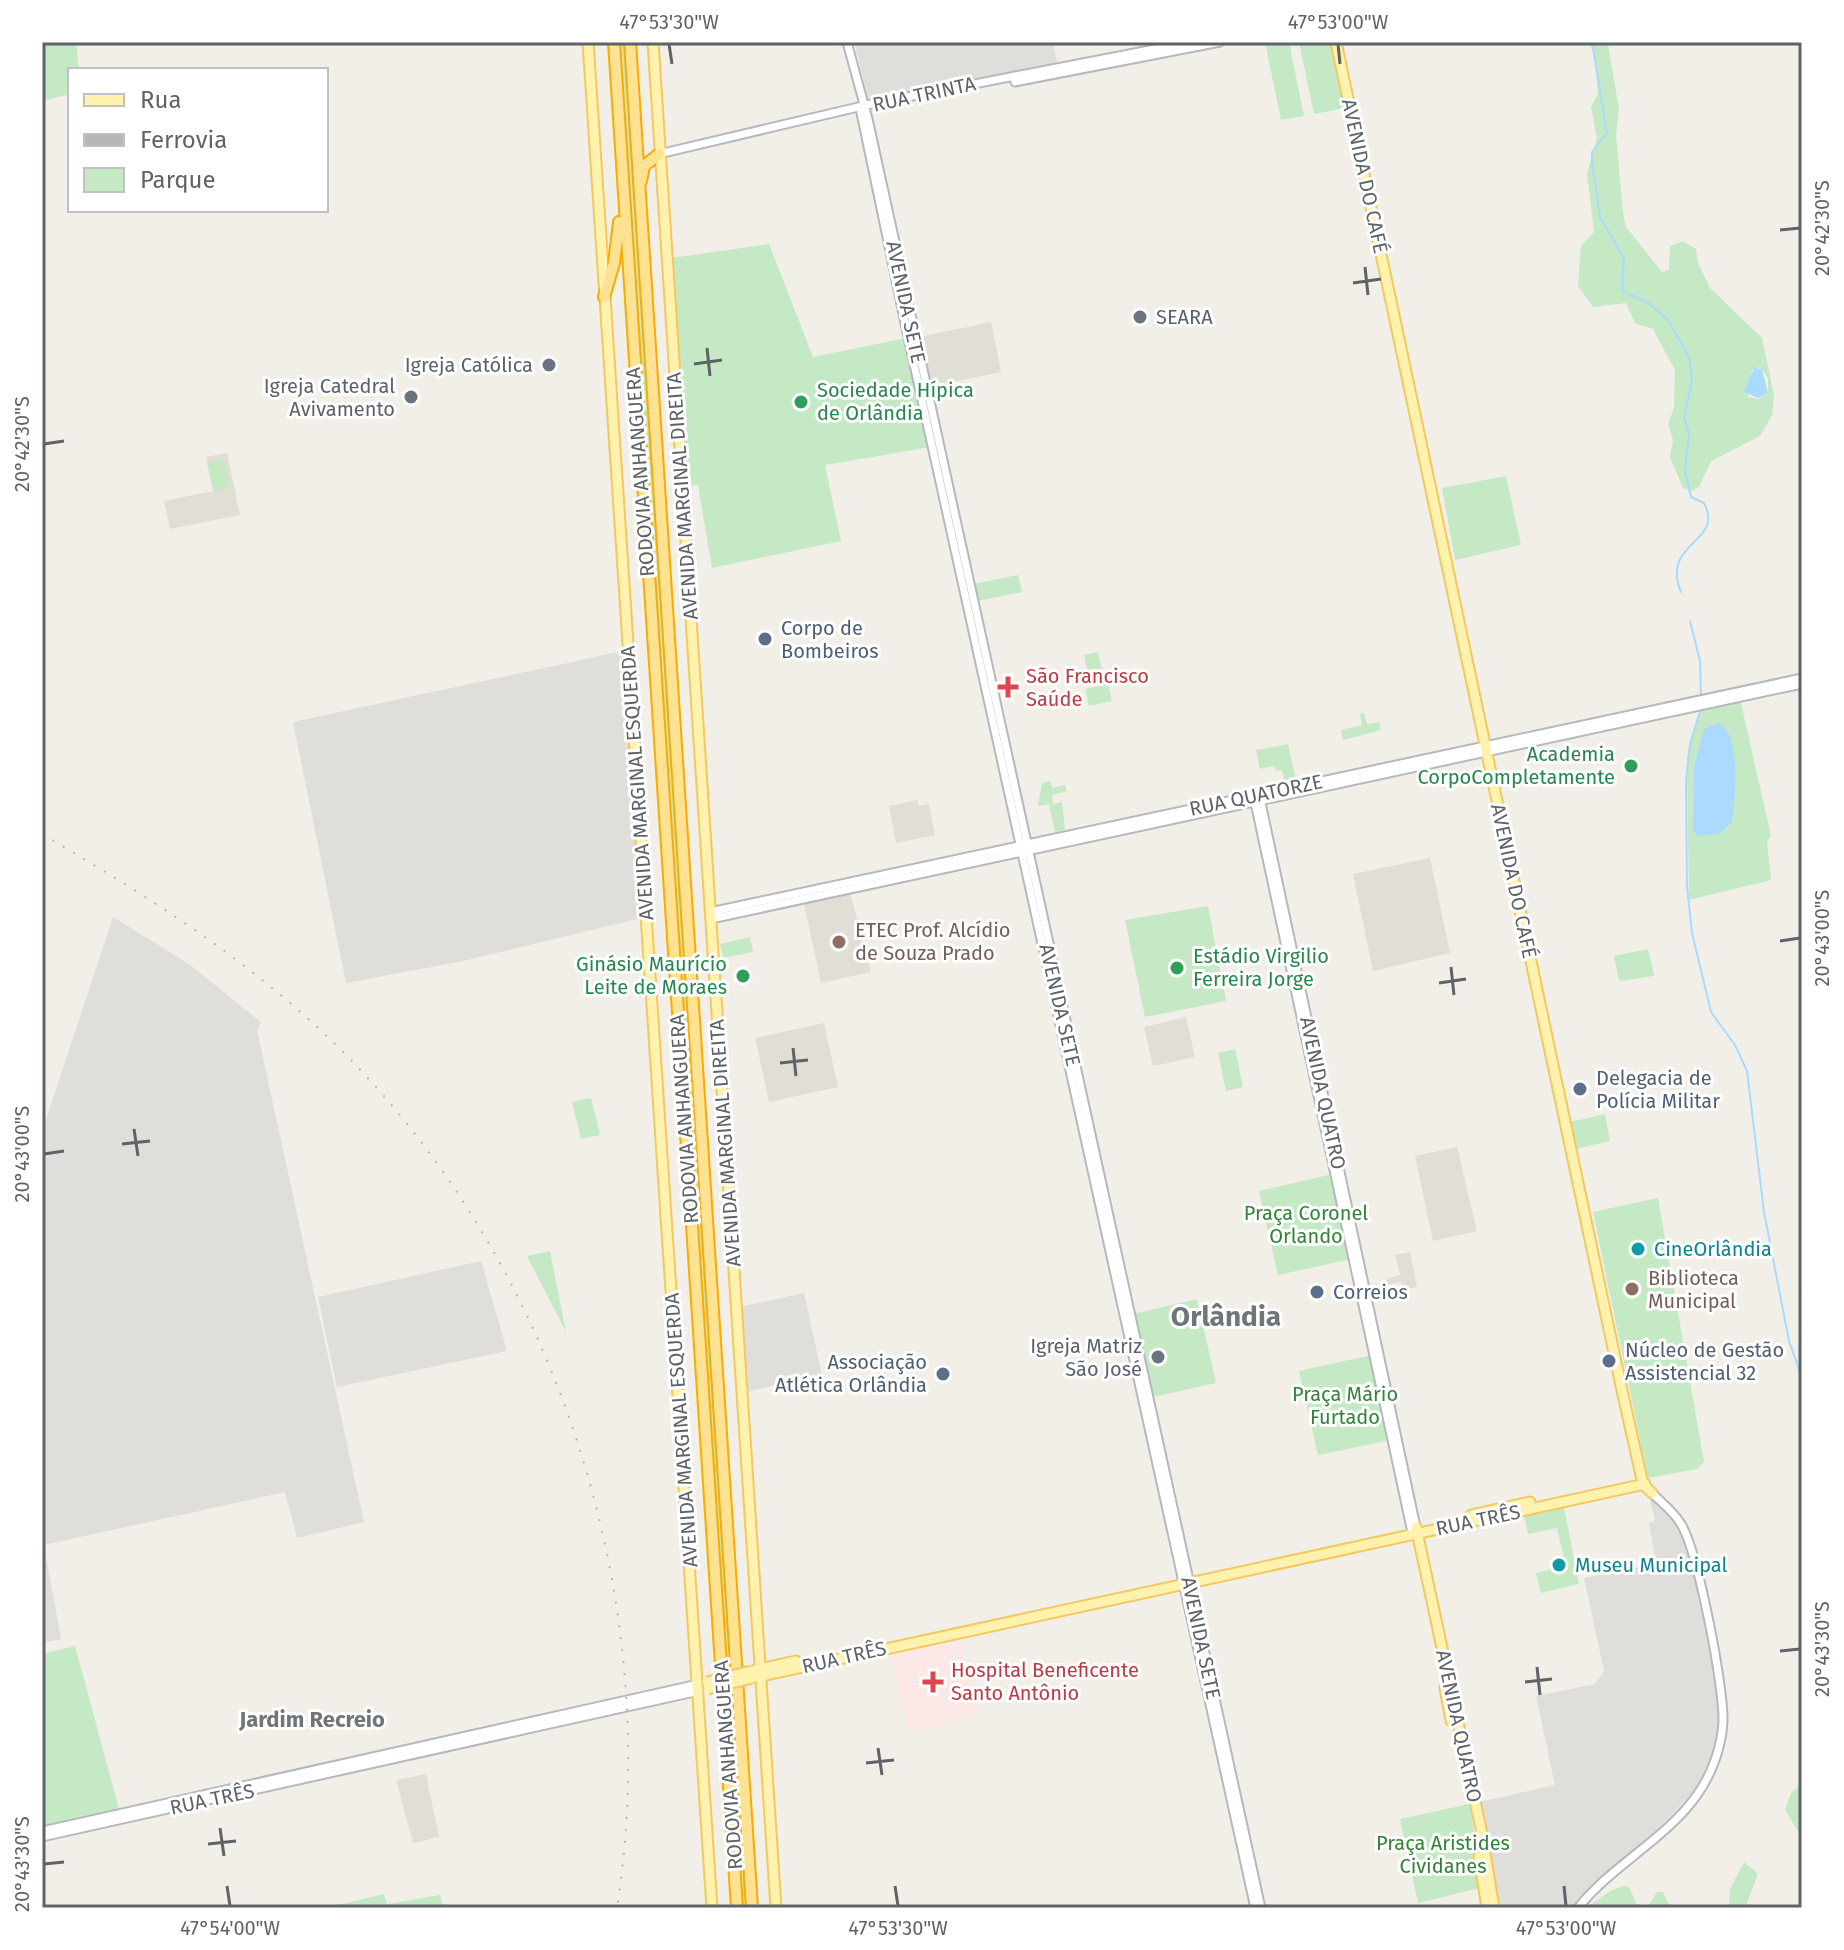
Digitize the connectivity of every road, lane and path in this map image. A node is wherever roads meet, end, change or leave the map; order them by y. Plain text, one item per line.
1 (588, 42) edge
2 (614, 42) edge
3 (630, 42) edge
4 (653, 42) edge
5 (847, 42) edge
6 (1191, 42) edge
7 (1220, 42) edge
8 (1336, 42) edge
9 (1343, 42) edge
10 (1014, 79) junction
11 (862, 105) junction
12 (659, 154) junction
13 (622, 192) junction
14 (638, 211) junction
15 (604, 297) junction
16 (1802, 678) edge
17 (1802, 684) edge
18 (1701, 703) junction
19 (1489, 749) junction
20 (1257, 798) junction
21 (1023, 848) junction
22 (710, 916) junction
23 (1646, 1484) junction
24 (1414, 1531) junction
25 (1185, 1580) junction
26 (756, 1673) junction
27 (703, 1686) junction
28 (1462, 1755) junction
29 (249, 1788) junction
30 (42, 1831) edge
31 (42, 1837) edge
32 (712, 1908) edge
33 (737, 1908) edge
34 (752, 1908) edge
35 (776, 1908) edge
36 (1258, 1908) edge
37 (1487, 1908) edge
38 (1494, 1908) edge
39 (1578, 1908) edge

1 - 15 main road, AVENIDA MARGINAL ESQUERDA
2 - 13 highway, RODOVIA ANHANGUERA
3 - 14 highway, RODOVIA ANHANGUERA
4 - 12 main road, AVENIDA MARGINAL DIREITA
5 - 11 street, AVENIDA SETE
6 - 10 street, RUA TRINTA
7 - 10 street, RUA TRINTA
8 - 19 main road, AVENIDA DO CAFÉ
9 - 19 main road, AVENIDA DO CAFÉ
10 - 11 street, RUA TRINTA
11 - 12 street, RUA TRINTA
11 - 21 street, AVENIDA SETE
12 - 14 highway
12 - 22 main road, AVENIDA MARGINAL DIREITA
13 - 15 highway
13 - 33 highway, RODOVIA ANHANGUERA
14 - 34 highway, RODOVIA ANHANGUERA
15 - 27 main road, AVENIDA MARGINAL ESQUERDA
16 - 18 street, RUA QUATORZE
17 - 18 street, RUA QUATORZE
18 - 19 street, RUA QUATORZE
19 - 20 street, RUA QUATORZE
19 - 23 main road, AVENIDA DO CAFÉ
20 - 21 street, RUA QUATORZE
20 - 24 street, AVENIDA QUATRO
21 - 22 street, RUA QUATORZE
21 - 25 street, AVENIDA SETE
22 - 26 main road, AVENIDA MARGINAL DIREITA
23 - 24 main road, RUA TRÊS
23 - 39 street
24 - 25 main road, RUA TRÊS
24 - 28 main road, AVENIDA QUATRO
25 - 26 main road, RUA TRÊS
25 - 36 street, AVENIDA SETE
26 - 27 main road, RUA TRÊS, bridge
26 - 35 main road, AVENIDA MARGINAL DIREITA
27 - 29 street, RUA TRÊS
27 - 32 main road, AVENIDA MARGINAL ESQUERDA
28 - 37 main road, AVENIDA QUATRO
28 - 38 main road, AVENIDA QUATRO
29 - 30 street, RUA TRÊS
29 - 31 street, RUA TRÊS

